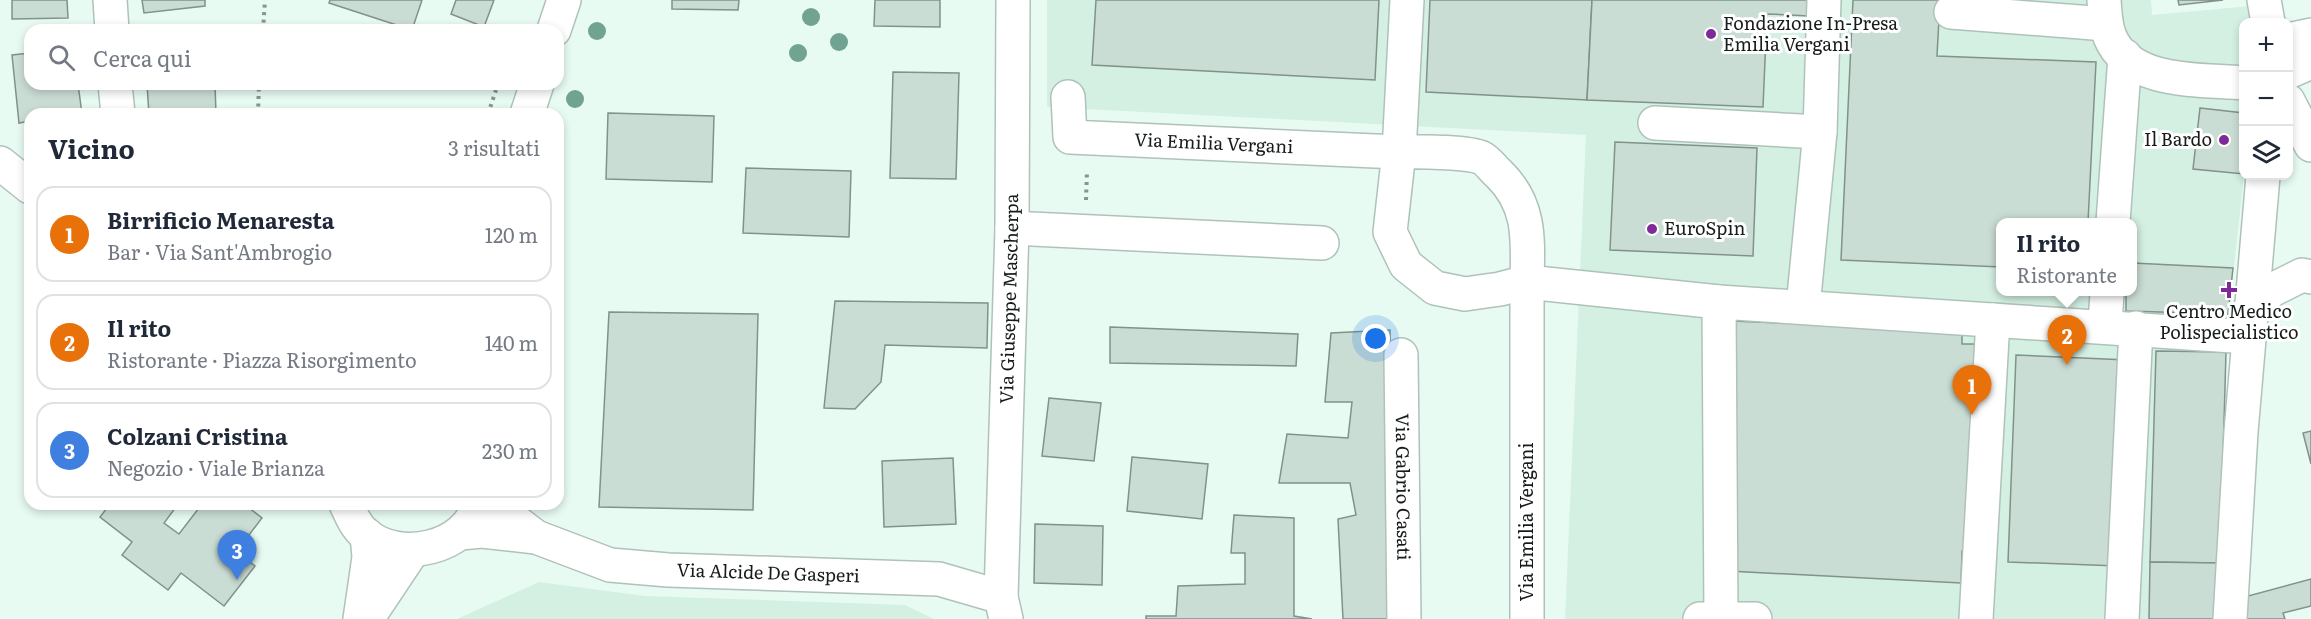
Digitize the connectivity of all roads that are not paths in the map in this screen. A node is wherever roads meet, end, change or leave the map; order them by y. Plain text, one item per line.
1 (110, 0) edge
2 (564, 0) edge
3 (1014, 0) edge
4 (1407, 0) edge
5 (1824, 0) edge
6 (2264, 0) edge
7 (1951, 12) dead end
8 (2105, 12) edge
9 (2267, 18) edge
10 (112, 24) edge
11 (556, 24) edge
12 (2311, 35) edge
13 (2293, 39) edge
14 (2125, 56) junction
15 (2311, 62) edge
16 (2293, 70) edge
17 (2239, 83) edge
18 (116, 90) edge
19 (535, 90) edge
20 (1068, 97) dead end
21 (118, 108) edge
22 (529, 108) edge
23 (2293, 109) edge
24 (1655, 123) dead end
25 (1820, 132) junction
26 (2311, 145) edge
27 (1399, 152) junction
28 (0, 163) edge
29 (2263, 180) edge
30 (24, 182) edge
31 (2113, 218) edge
32 (1012, 228) junction
33 (1322, 243) dead end
34 (2256, 243) junction
35 (2308, 274) edge
36 (1527, 282) junction
37 (2110, 296) edge
38 (1719, 302) junction
39 (1803, 307) junction
40 (1993, 320) junction
41 (2249, 323) junction
42 (2120, 327) junction
43 (1401, 356) dead end
44 (348, 510) edge
45 (477, 510) edge
46 (505, 510) edge
47 (460, 533) junction
48 (367, 536) junction
49 (536, 537) junction
50 (413, 550) junction
51 (1004, 608) edge
52 (1710, 618) edge
53 (360, 619) edge
54 (367, 619) edge
55 (1404, 619) edge
56 (1527, 619) edge
57 (1755, 619) edge
58 (1976, 619) edge
59 (2122, 619) edge
60 (2230, 619) edge

1 - 10 street
2 - 11 street
3 - 32 street, Via Giuseppe Mascherpa
4 - 27 street
5 - 25 street
6 - 9 street
7 - 8 street
8 - 14 street
12 - 13 street
14 - 17 street
14 - 31 street
15 - 16 street
18 - 21 street
19 - 22 street
20 - 27 street, Via Emilia Vergani
23 - 26 street
24 - 25 street
25 - 39 street
27 - 36 street, Via Emilia Vergani
27 - 36 street
28 - 30 street
29 - 34 street
32 - 33 street
32 - 51 street, Via Giuseppe Mascherpa
34 - 35 street
34 - 41 street
35 - 41 street
36 - 38 street
36 - 56 street, Via Emilia Vergani
37 - 42 street
38 - 39 street
38 - 52 street
39 - 40 street
40 - 42 street
40 - 58 street
41 - 42 street
41 - 60 street
42 - 59 street
43 - 55 street, Via Gabrio Casati
44 - 48 street
45 - 47 street
46 - 49 street, Via Alcide De Gasperi
47 - 49 street, Via Alcide De Gasperi
47 - 50 street
48 - 50 street
48 - 53 street
49 - 51 street, Via Alcide De Gasperi
50 - 54 street
52 - 57 street

